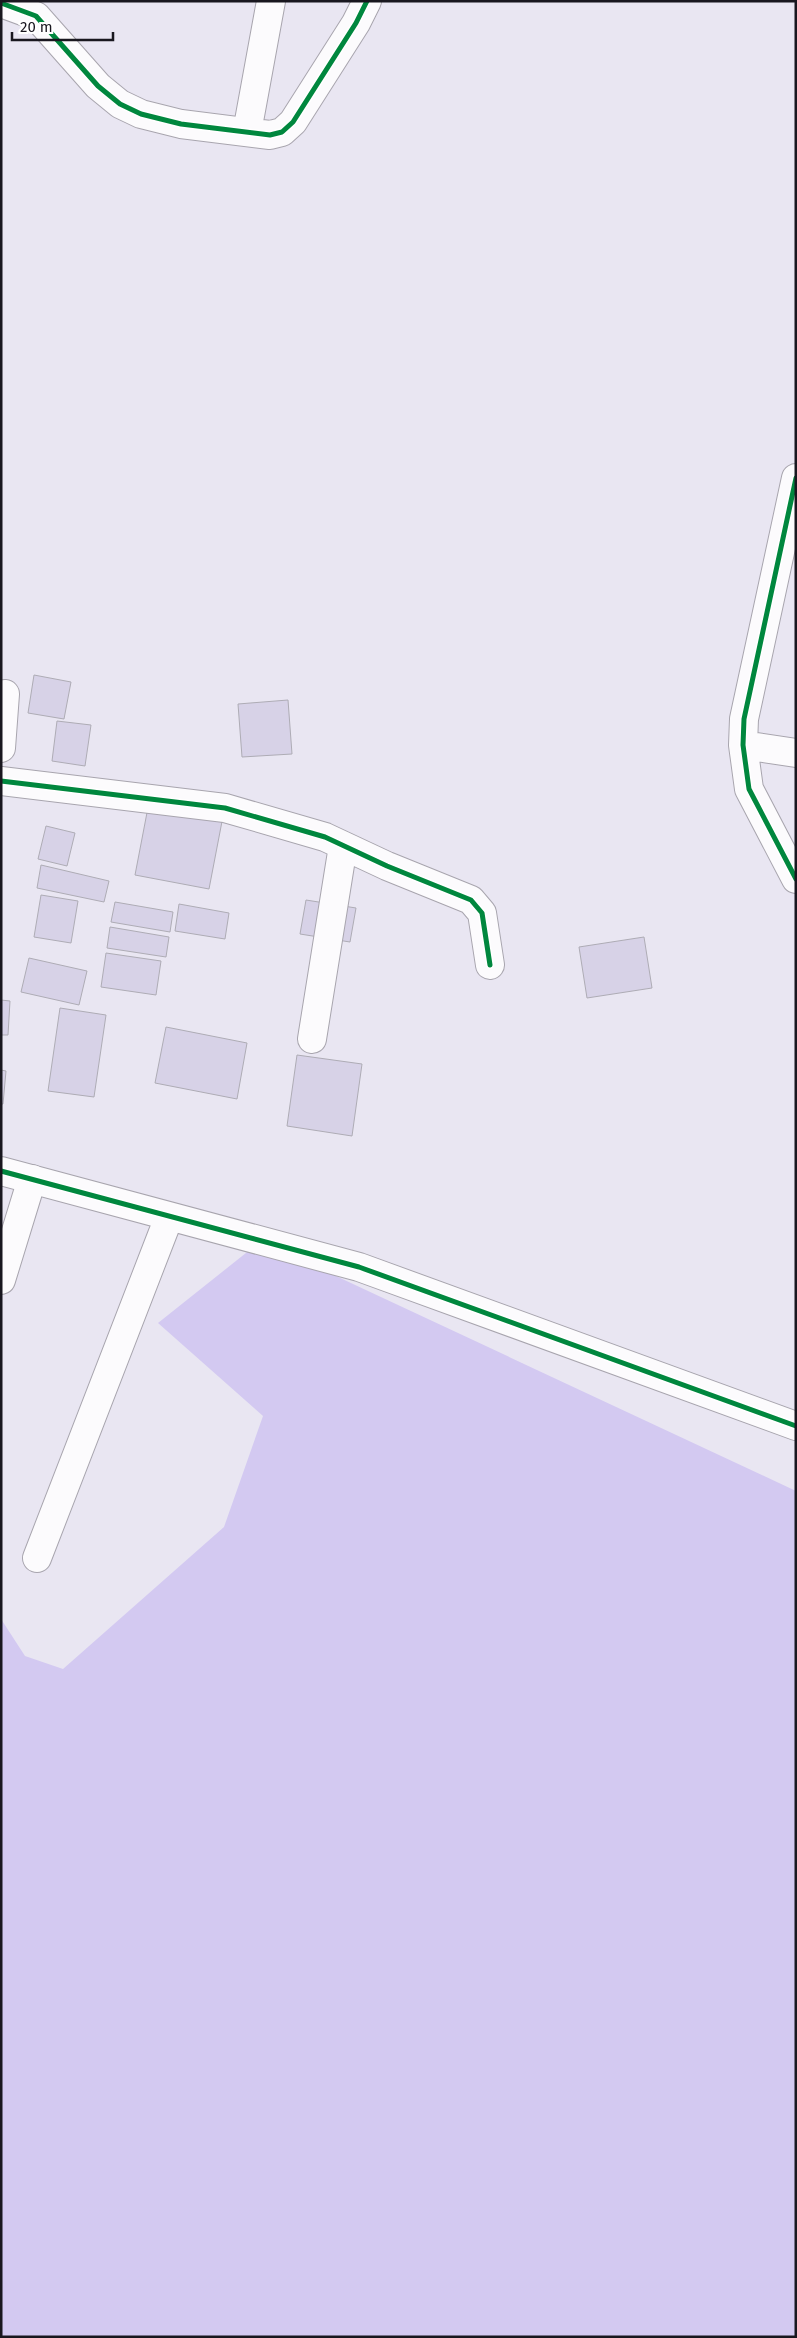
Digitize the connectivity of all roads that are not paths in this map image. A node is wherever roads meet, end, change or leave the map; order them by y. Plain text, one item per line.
1 (271, 1) edge
2 (367, 1) edge
3 (1, 3) edge
4 (38, 9) edge
5 (247, 132) junction
6 (794, 491) edge
7 (5, 694) dead end
8 (743, 745) junction
9 (1, 748) edge
10 (796, 753) edge
11 (1, 781) edge
12 (343, 846) junction
13 (796, 879) edge
14 (490, 965) dead end
15 (312, 1039) dead end
16 (1, 1171) edge
17 (32, 1179) junction
18 (169, 1217) junction
19 (1, 1280) edge
20 (796, 1426) edge
21 (38, 1558) dead end

1 - 5 street
2 - 5 street
3 - 4 street
4 - 5 street
6 - 8 street
7 - 9 street
8 - 10 street
8 - 13 street
11 - 12 street
12 - 14 street
12 - 15 street
16 - 17 street
17 - 18 street
17 - 19 street
18 - 20 street
18 - 21 street

